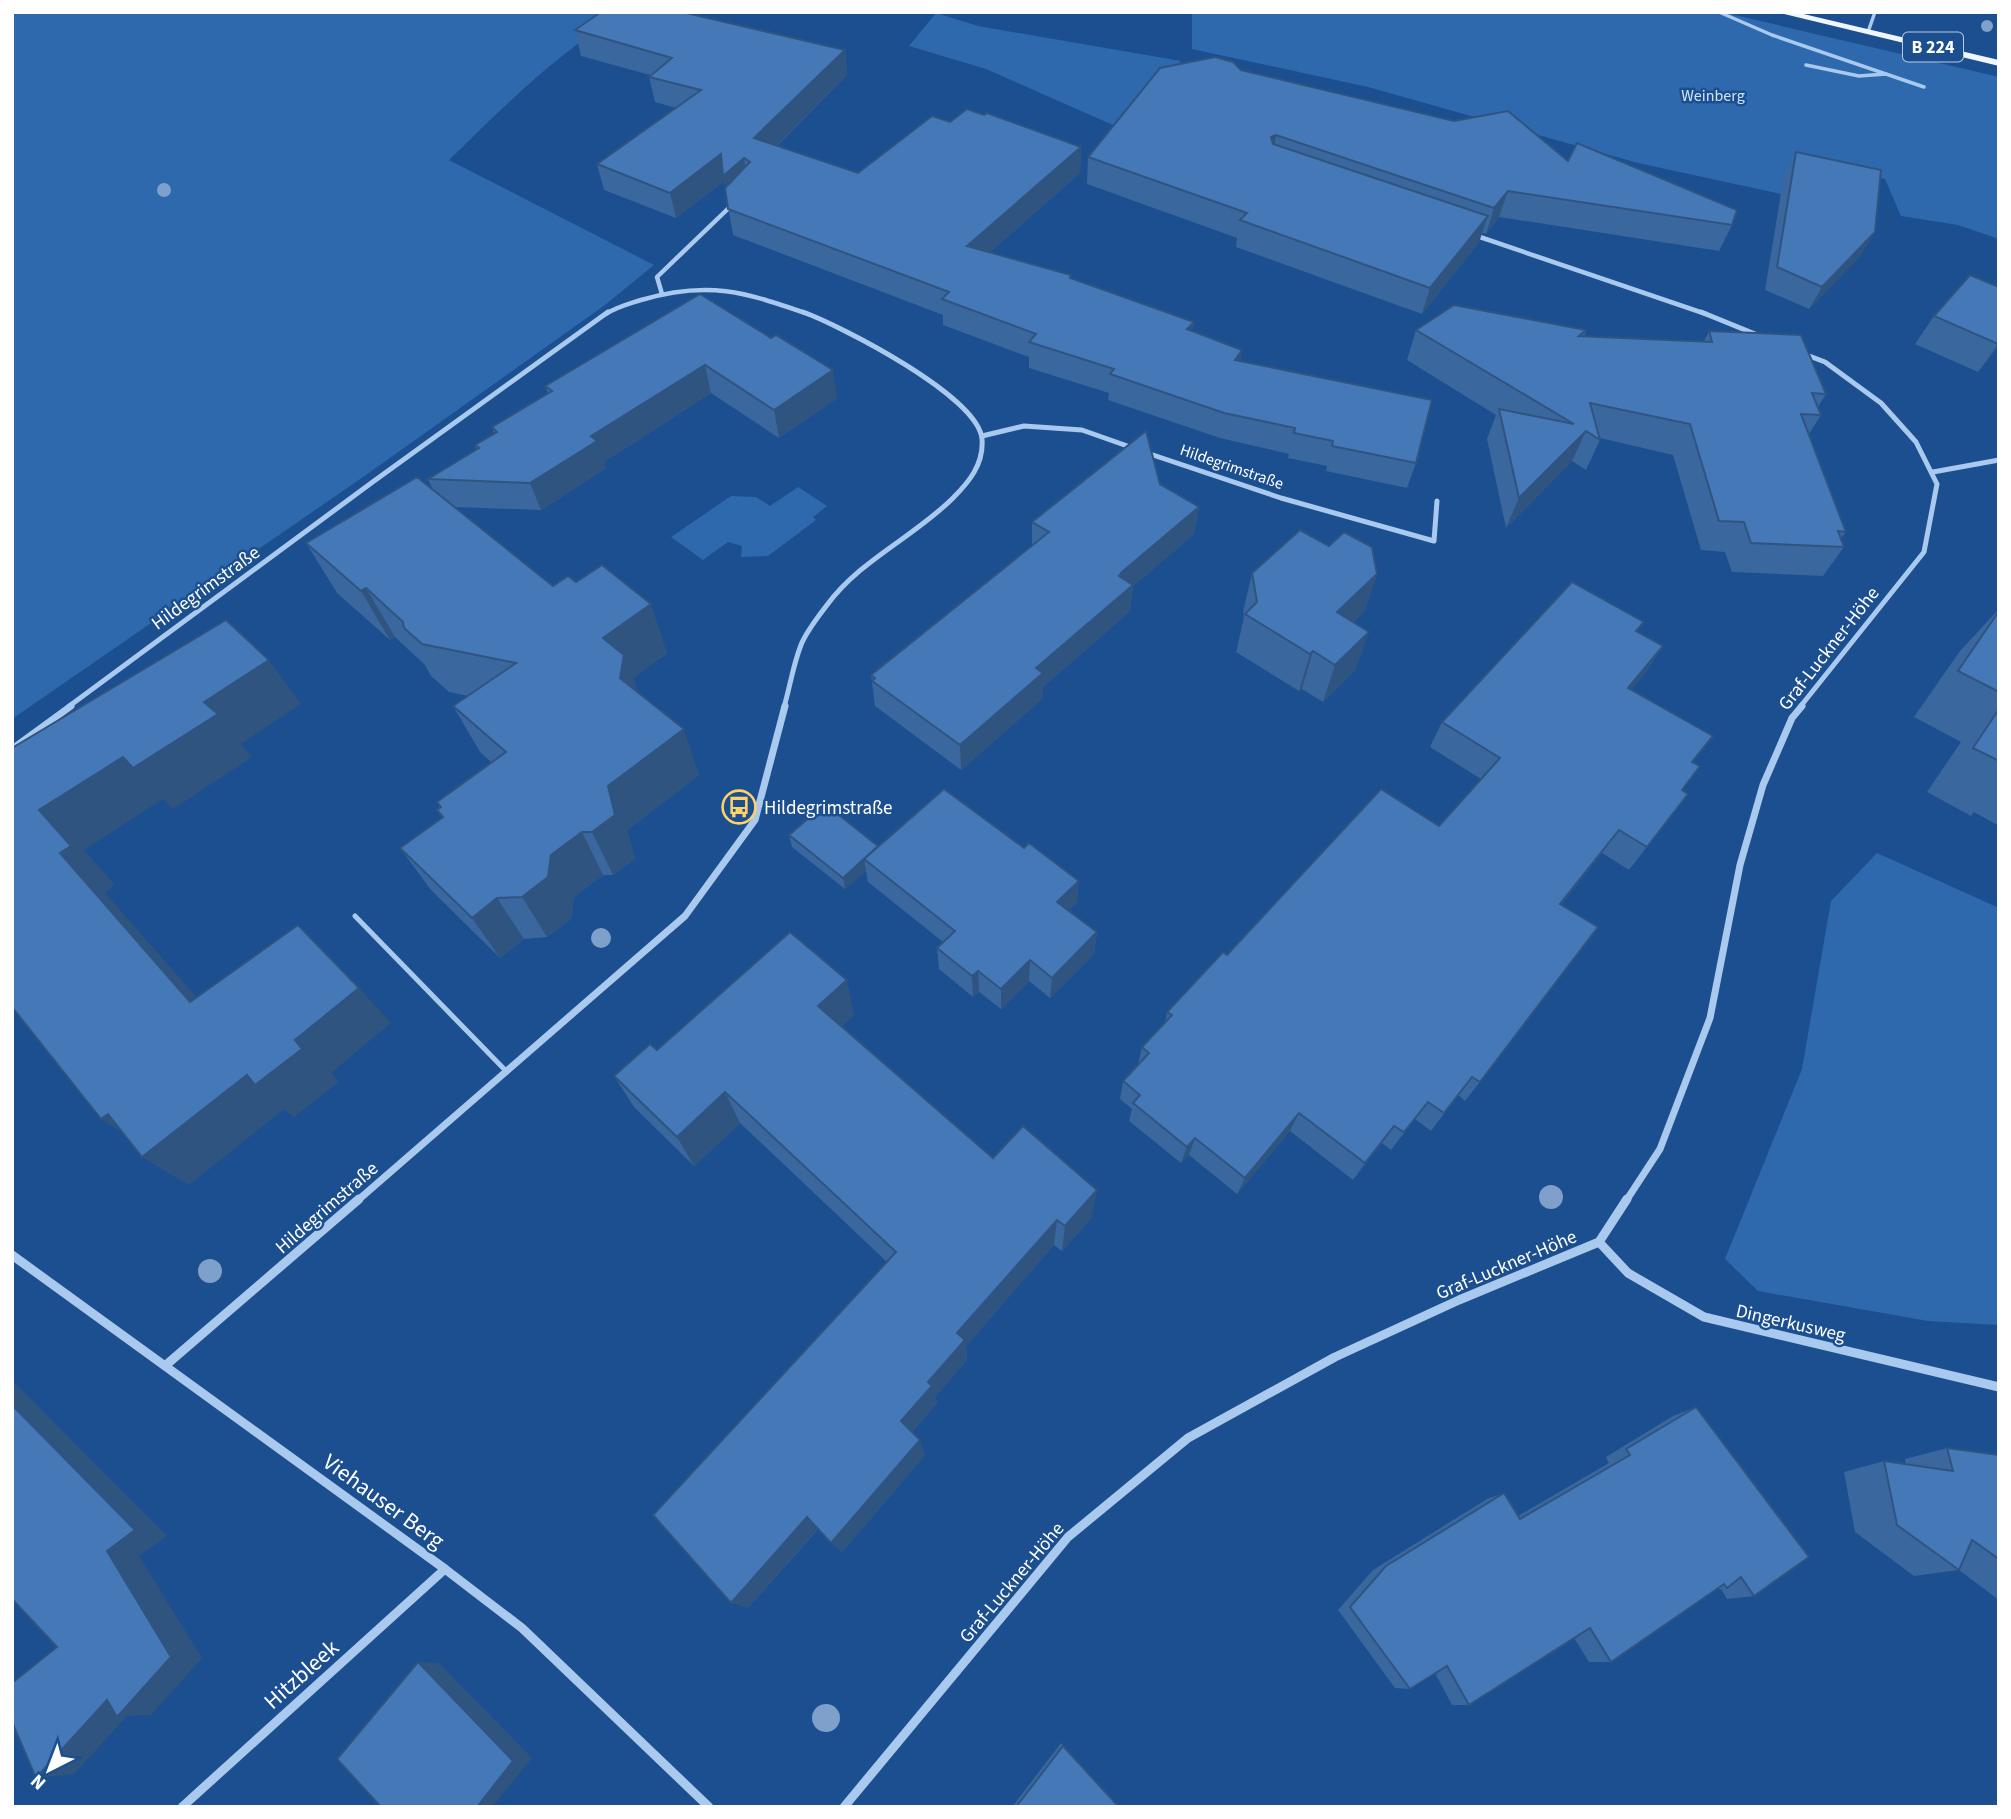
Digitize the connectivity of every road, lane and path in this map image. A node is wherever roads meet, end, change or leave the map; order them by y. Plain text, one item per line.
1 (1719, 12) edge
2 (1781, 12) edge
3 (1875, 12) edge
4 (1868, 32) junction
5 (1999, 63) edge
6 (1806, 65) dead end
7 (1886, 74) junction
8 (1924, 87) dead end
9 (740, 197) edge
10 (1466, 233) edge
11 (662, 293) junction
12 (1764, 338) edge
13 (1801, 352) edge
14 (982, 436) junction
15 (1999, 460) edge
16 (1933, 472) junction
17 (1437, 502) dead end
18 (12, 748) edge
19 (355, 916) dead end
20 (507, 1072) junction
21 (1598, 1242) junction
22 (12, 1255) edge
23 (166, 1365) junction
24 (1999, 1387) edge
25 (445, 1569) junction
26 (182, 1807) edge
27 (709, 1807) edge
28 (844, 1807) edge

1 - 7 lane
2 - 4 main road, B 224
3 - 4 lane
4 - 5 main road, B 224
6 - 7 lane
7 - 8 lane
9 - 11 street
10 - 12 street
11 - 14 street, Hildegrimstraße
11 - 18 street, Hildegrimstraße
13 - 16 street
14 - 17 street, Hildegrimstraße
14 - 20 street, Hildegrimstraße
15 - 16 street
16 - 21 street, Graf-Luckner-Höhe
19 - 20 lane
20 - 23 street, Hildegrimstraße
21 - 24 street, Dingerkusweg
21 - 28 street, Graf-Luckner-Höhe
22 - 23 street, Viehauser Berg
23 - 25 street, Viehauser Berg
25 - 26 street, Hitzbleek
25 - 27 street, Viehauser Berg

